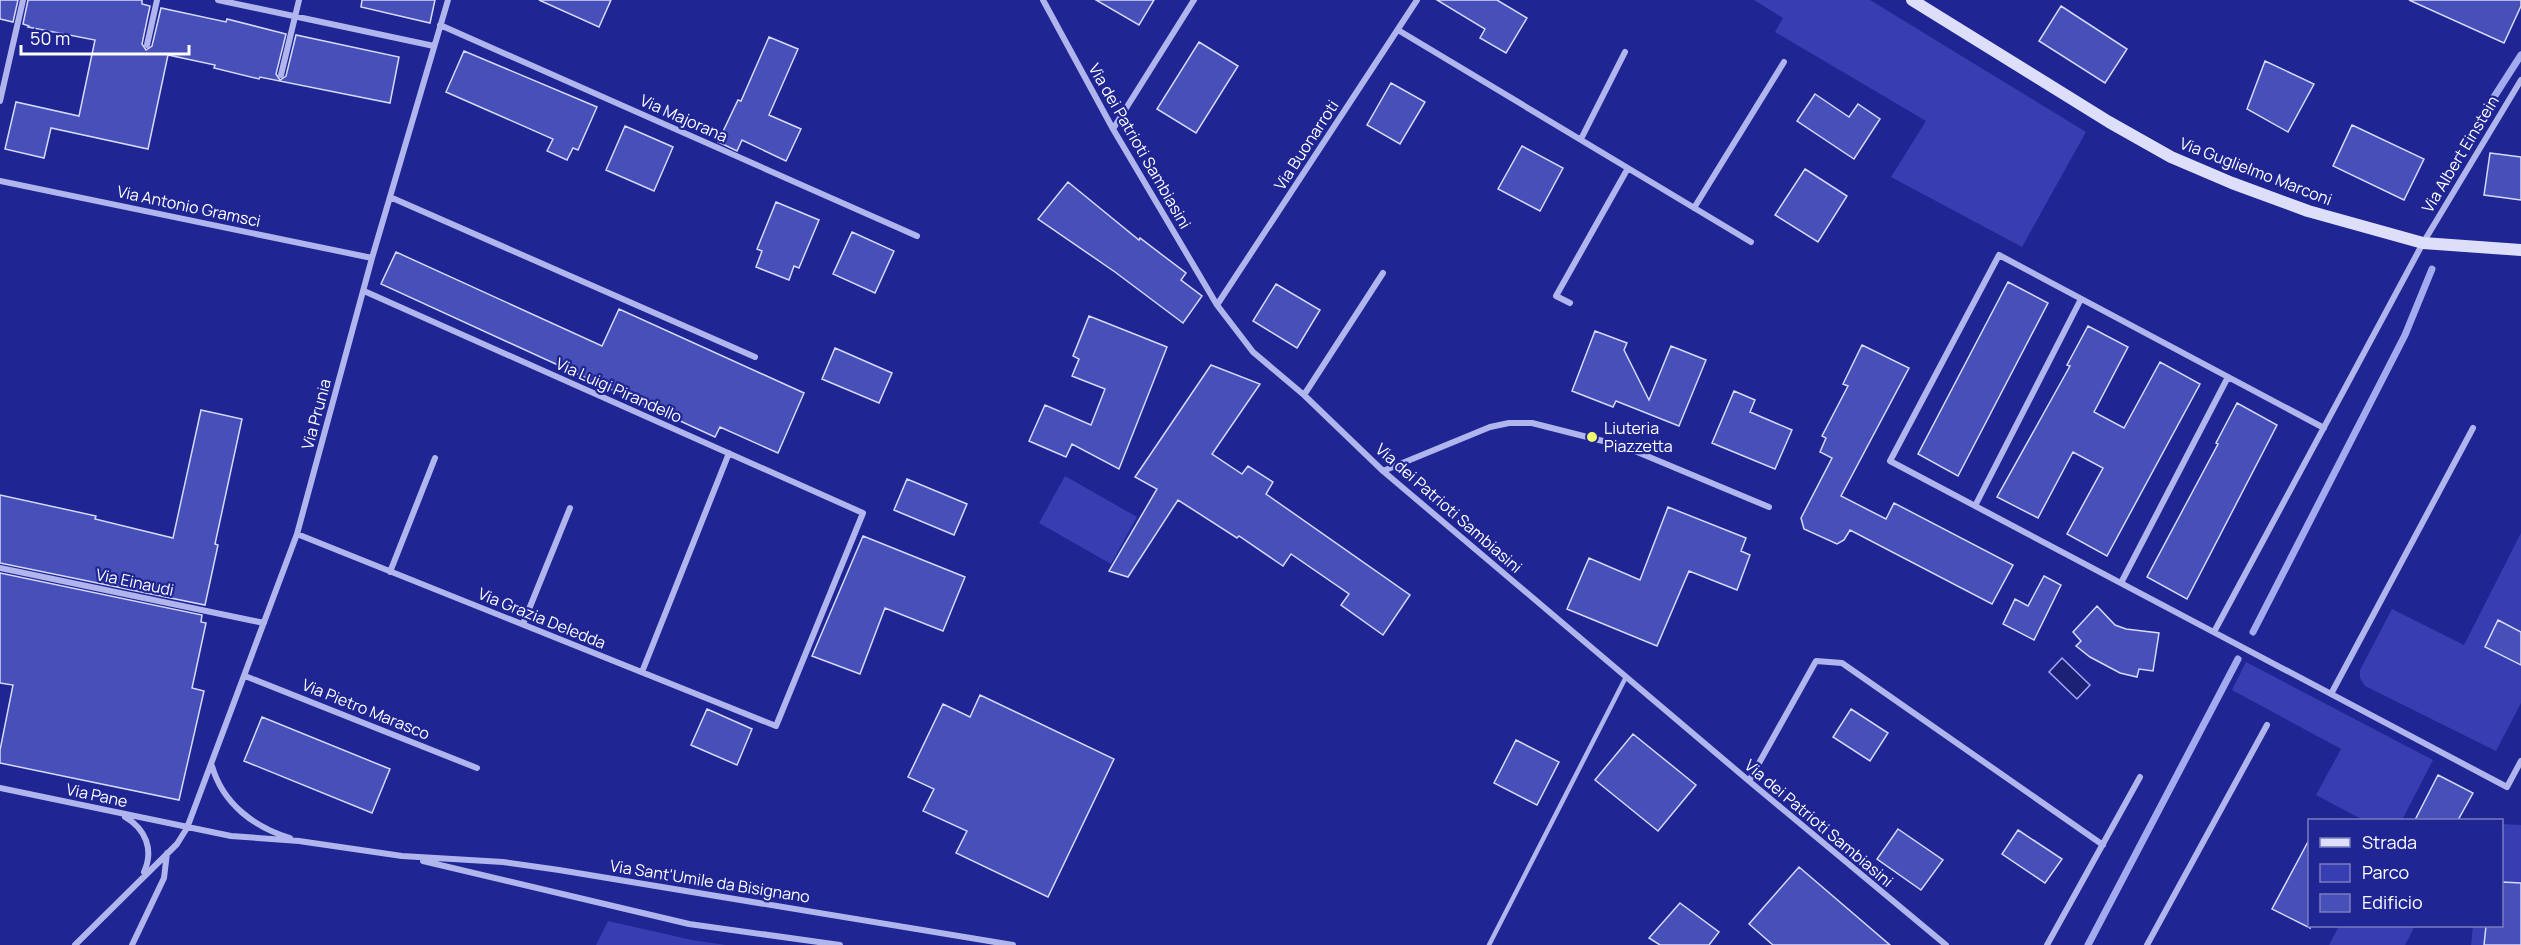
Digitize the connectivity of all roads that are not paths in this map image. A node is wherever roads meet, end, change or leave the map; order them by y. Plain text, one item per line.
1 (23, 0) edge
2 (157, 0) edge
3 (218, 0) edge
4 (299, 0) edge
5 (448, 0) edge
6 (1043, 0) edge
7 (1194, 0) edge
8 (1417, 0) edge
9 (1911, 0) edge
10 (295, 16) junction
11 (440, 25) junction
12 (1398, 30) junction
13 (147, 45) dead end
14 (434, 46) junction
15 (1625, 52) dead end
16 (1784, 62) dead end
17 (281, 75) dead end
18 (2521, 80) edge
19 (0, 101) edge
20 (1113, 129) junction
21 (1581, 139) junction
22 (1628, 168) junction
23 (0, 181) edge
24 (390, 197) junction
25 (1694, 208) junction
26 (917, 236) dead end
27 (1751, 242) dead end
28 (2423, 243) junction
29 (2521, 250) edge
30 (372, 258) junction
31 (1383, 273) dead end
32 (363, 291) junction
33 (2081, 298) junction
34 (1570, 303) dead end
35 (1217, 305) junction
36 (755, 357) dead end
37 (2228, 377) junction
38 (1304, 395) junction
39 (2324, 428) junction
40 (2473, 428) dead end
41 (729, 453) junction
42 (435, 458) dead end
43 (1383, 471) junction
44 (1975, 506) junction
45 (1769, 507) dead end
46 (570, 508) dead end
47 (297, 534) junction
48 (0, 568) edge
49 (390, 572) junction
50 (2121, 583) junction
51 (264, 623) junction
52 (523, 624) junction
53 (2214, 632) junction
54 (642, 672) junction
55 (245, 676) junction
56 (1626, 677) junction
57 (2331, 694) junction
58 (2266, 725) dead end
59 (776, 726) joint
60 (2521, 761) edge
61 (212, 766) junction
62 (477, 768) dead end
63 (2140, 777) dead end
64 (1749, 782) junction
65 (0, 788) edge
66 (114, 813) junction
67 (188, 828) junction
68 (299, 841) junction
69 (2103, 845) junction
70 (167, 853) junction
71 (402, 856) junction
72 (141, 877) junction
73 (75, 945) edge
74 (132, 945) edge
75 (840, 945) edge
76 (1013, 945) edge
77 (1489, 945) edge
78 (1946, 945) edge
79 (2047, 945) edge
80 (2147, 945) edge

1 - 19 street
2 - 13 street
3 - 10 street
4 - 10 street
5 - 11 street, Via Prunia
6 - 20 street, Via dei Patrioti Sambiasini
7 - 20 street
8 - 12 street, Via Buonarroti
9 - 28 main road, Via Guglielmo Marconi
10 - 14 street
10 - 17 street
11 - 14 street, Via Prunia
11 - 26 street, Via Majorana
12 - 21 street
12 - 35 street, Via Buonarroti
14 - 24 street, Via Prunia
15 - 21 street
16 - 25 street
18 - 28 street, Via Albert Einstein
20 - 35 street, Via dei Patrioti Sambiasini
21 - 22 street
22 - 25 street
22 - 34 street
23 - 30 street, Via Antonio Gramsci
24 - 30 street, Via Prunia
24 - 36 street
25 - 27 street
28 - 29 main road, Via Guglielmo Marconi
28 - 39 street, Via Albert Einstein
30 - 32 street, Via Prunia
31 - 38 street
32 - 41 street, Via Luigi Pirandello
32 - 47 street, Via Prunia
33 - 37 street
33 - 44 street
33 - 44 street
35 - 38 street, Via dei Patrioti Sambiasini
37 - 39 street
37 - 50 street
38 - 43 street, Via dei Patrioti Sambiasini
39 - 53 street, Via Albert Einstein
40 - 57 street
41 - 54 street
41 - 59 street, Via Luigi Pirandello
42 - 49 street
43 - 45 street
43 - 56 street, Via dei Patrioti Sambiasini
44 - 50 street
46 - 52 street
47 - 49 street, Via Grazia Deledda
47 - 51 street, Via Prunia
48 - 51 street, Via Einaudi
49 - 52 street, Via Grazia Deledda
50 - 53 street
51 - 55 street, Via Prunia
52 - 54 street, Via Grazia Deledda
53 - 57 street
54 - 59 street, Via Grazia Deledda
55 - 61 street, Via Prunia
55 - 62 street, Via Pietro Marasco
56 - 64 street, Via dei Patrioti Sambiasini
56 - 77 lane
57 - 60 street
58 - 80 street
61 - 67 street, Via Prunia
61 - 68 street
63 - 69 street
64 - 69 street
64 - 78 street, Via dei Patrioti Sambiasini
65 - 66 street, Via Pane
66 - 67 street, Via Pane
66 - 72 street
67 - 68 street, Via Pane
67 - 70 street, Via Prunia
68 - 71 street, Via Sant'Umile da Bisignano
69 - 79 street
70 - 72 street, Via Prunia
70 - 74 street
71 - 75 street, Via Sant'Umile da Bisignano
71 - 76 street, Via Sant'Umile da Bisignano
72 - 73 street, Via Prunia

